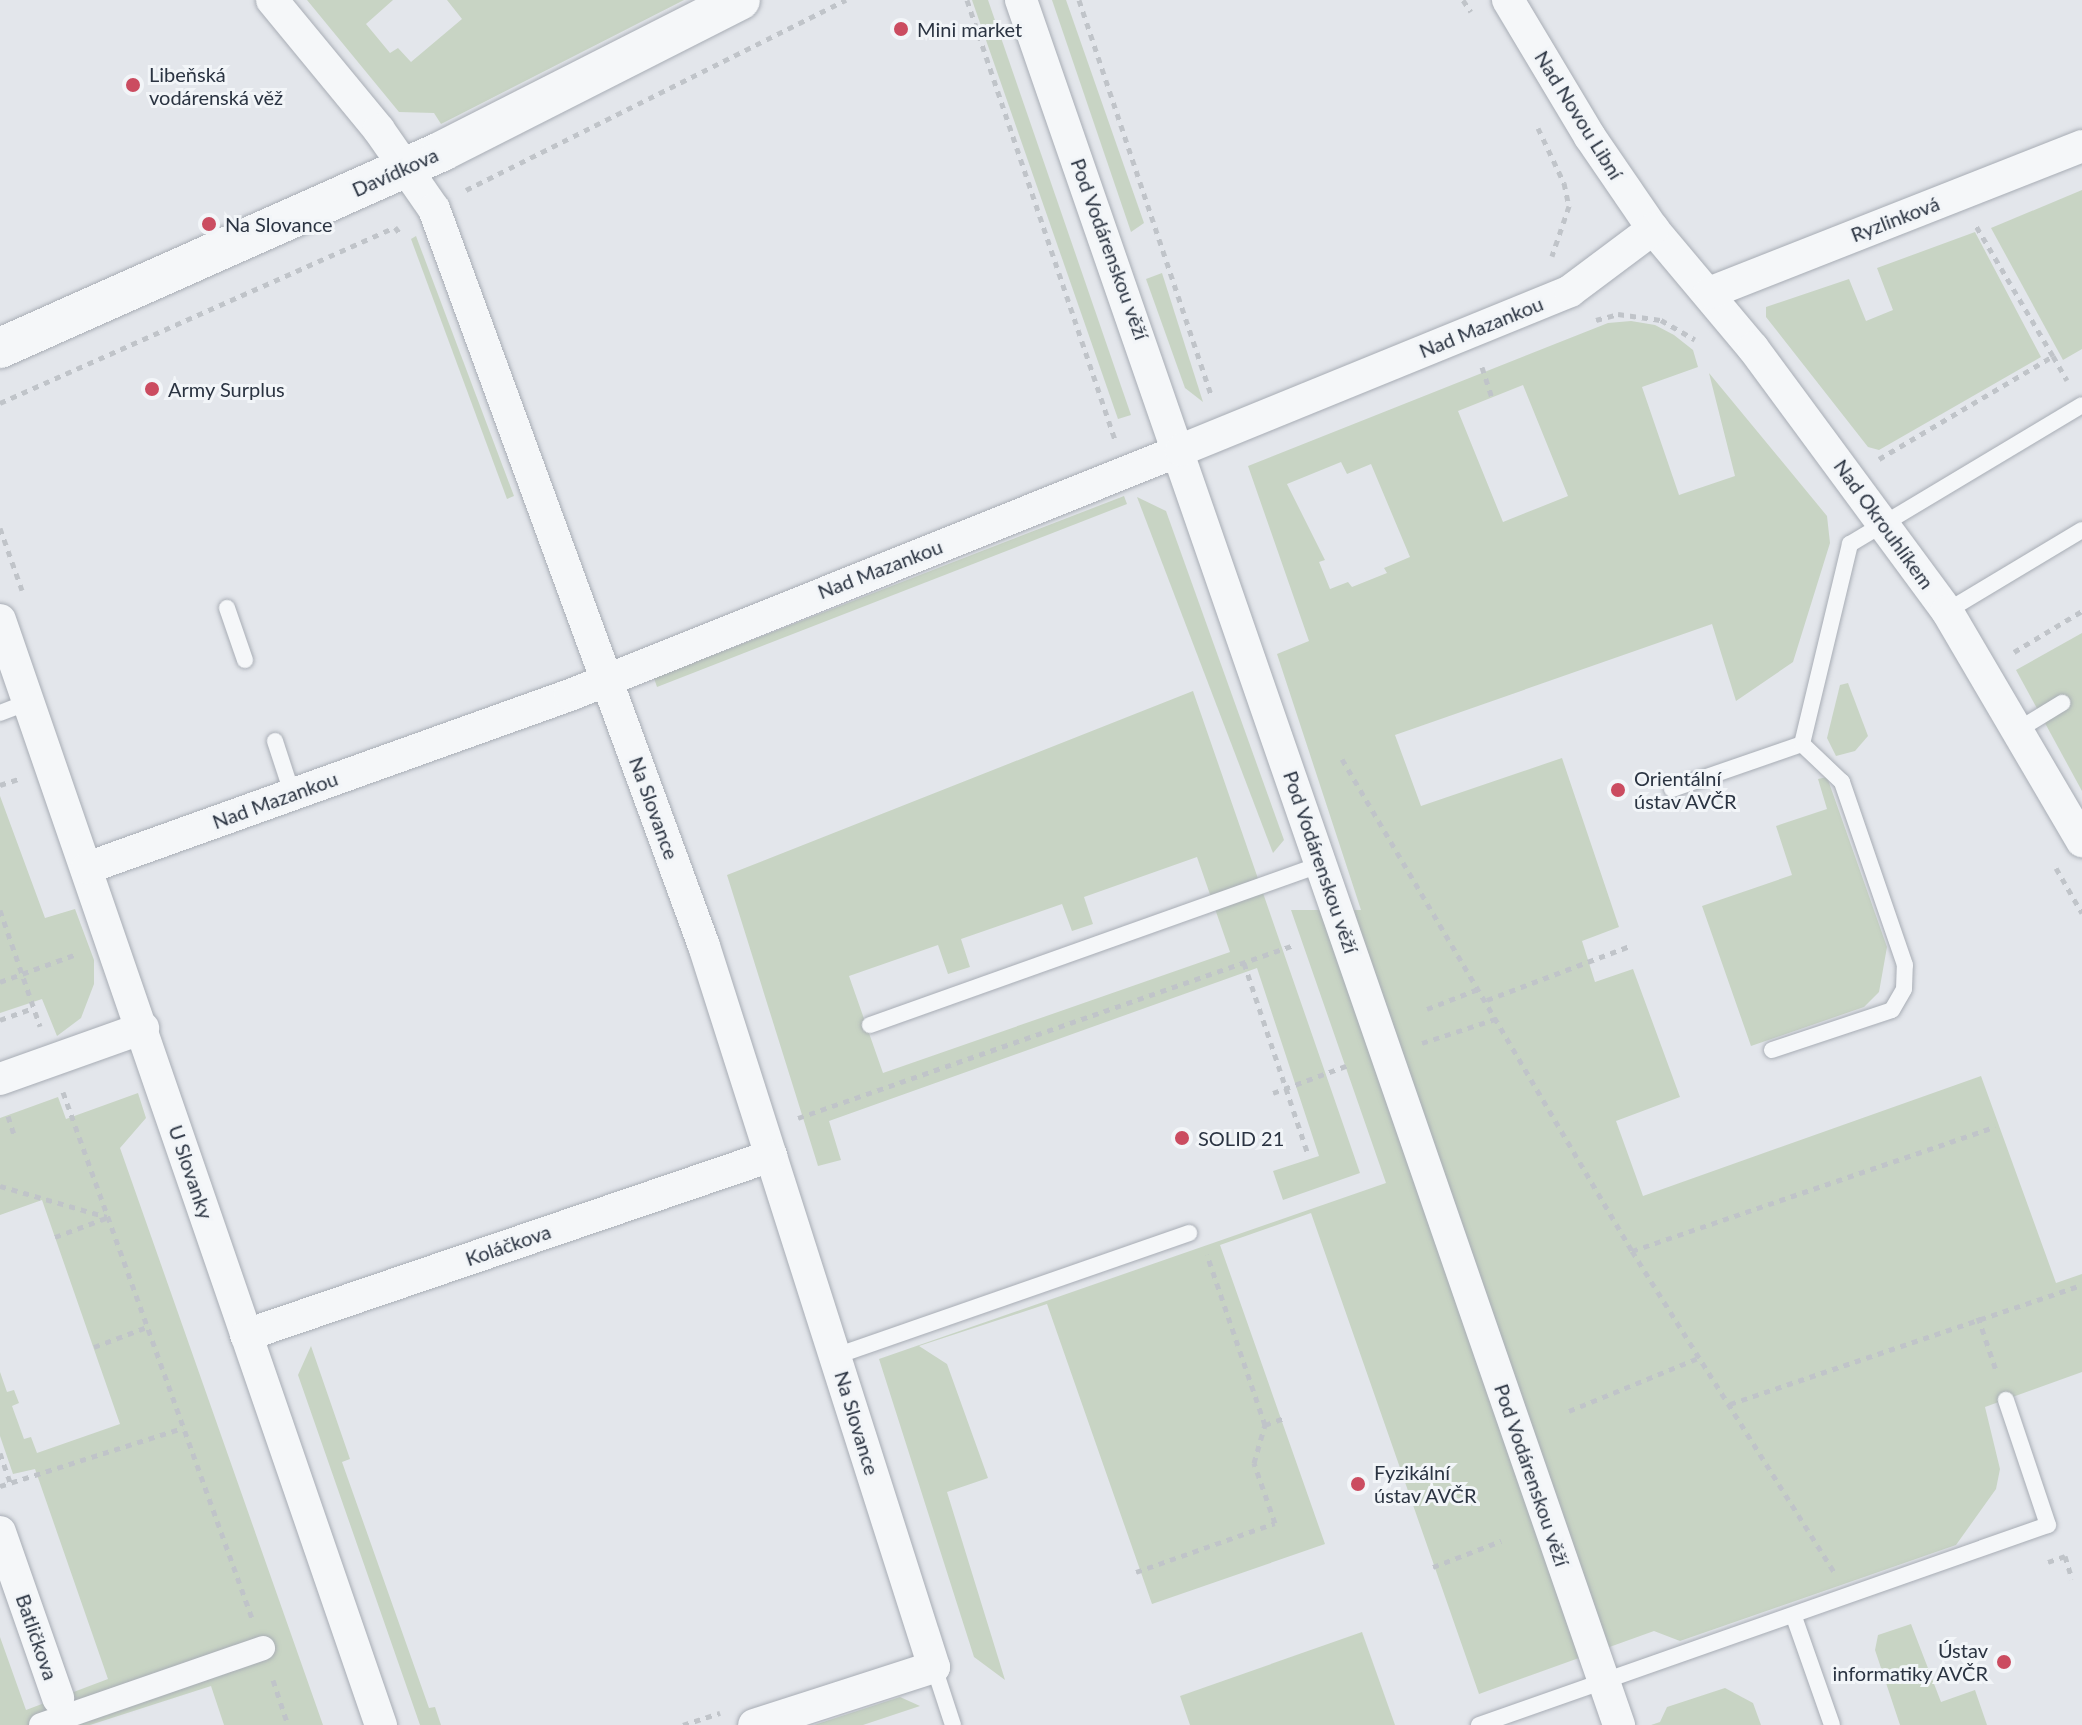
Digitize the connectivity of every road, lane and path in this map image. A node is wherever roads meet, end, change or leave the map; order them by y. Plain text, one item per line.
1 (272, 0) edge
2 (740, 0) edge
3 (846, 0) edge
4 (967, 0) edge
5 (1021, 0) edge
6 (1079, 0) edge
7 (1463, 0) edge
8 (1508, 0) edge
9 (1478, 22) dead end
10 (1530, 114) dead end
11 (2082, 146) edge
12 (407, 167) junction
13 (462, 184) dead end
14 (1976, 225) dead end
15 (1653, 229) junction
16 (403, 237) dead end
17 (1544, 263) dead end
18 (1709, 293) junction
19 (1585, 324) dead end
20 (0, 348) edge
21 (1704, 349) dead end
22 (1496, 360) dead end
23 (1481, 366) junction
24 (1467, 372) dead end
25 (1226, 390) dead end
26 (1212, 396) junction
27 (1492, 397) dead end
28 (0, 403) edge
29 (2082, 405) edge
30 (1217, 407) dead end
31 (1114, 436) junction
32 (1099, 442) dead end
33 (1118, 448) dead end
34 (1181, 450) junction
35 (1874, 461) dead end
36 (1885, 523) junction
37 (0, 528) edge
38 (2082, 530) edge
39 (25, 600) dead end
40 (227, 608) dead end
41 (1947, 611) junction
42 (2082, 611) edge
43 (0, 620) edge
44 (2003, 659) dead end
45 (245, 660) dead end
46 (606, 678) junction
47 (2062, 703) dead end
48 (15, 707) edge
49 (2018, 730) junction
50 (275, 741) dead end
51 (1802, 744) junction
52 (1342, 759) dead end
53 (1672, 789) dead end
54 (292, 793) junction
55 (2077, 821) edge
56 (1322, 864) junction
57 (87, 868) junction
58 (0, 910) edge
59 (112, 941) junction
60 (1294, 945) dead end
61 (1630, 946) dead end
62 (1244, 963) junction
63 (22, 974) junction
64 (0, 982) edge
65 (1481, 988) junction
66 (1487, 1000) junction
67 (33, 1008) junction
68 (1427, 1009) dead end
69 (1498, 1018) junction
70 (0, 1020) edge
71 (870, 1025) dead end
72 (143, 1028) junction
73 (1416, 1044) dead end
74 (1772, 1050) dead end
75 (1366, 1059) dead end
76 (52, 1061) junction
77 (0, 1079) edge
78 (1286, 1088) junction
79 (1273, 1093) dead end
80 (6, 1111) dead end
81 (1995, 1127) dead end
82 (15, 1138) dead end
83 (767, 1142) junction
84 (1308, 1154) dead end
85 (0, 1186) edge
86 (108, 1217) junction
87 (1189, 1233) dead end
88 (55, 1237) dead end
89 (1205, 1250) dead end
90 (1632, 1251) junction
91 (2082, 1285) edge
92 (1978, 1317) junction
93 (147, 1327) junction
94 (246, 1335) junction
95 (94, 1347) dead end
96 (836, 1356) junction
97 (1698, 1358) junction
98 (2006, 1400) joint
99 (1730, 1404) junction
100 (1569, 1411) dead end
101 (1287, 1417) dead end
102 (1265, 1425) junction
103 (183, 1428) junction
104 (0, 1453) edge
105 (11, 1483) junction
106 (0, 1486) edge
107 (0, 1532) edge
108 (1501, 1541) dead end
109 (2048, 1562) dead end
110 (1433, 1567) dead end
111 (1136, 1572) dead end
112 (2072, 1579) dead end
113 (1849, 1596) junction
114 (1794, 1617) junction
115 (263, 1648) junction
116 (934, 1667) junction
117 (1603, 1681) junction
118 (58, 1698) dead end
119 (41, 1725) edge
120 (288, 1725) edge
121 (381, 1725) edge
122 (754, 1725) edge
123 (953, 1725) edge
124 (1479, 1725) edge
125 (1619, 1725) edge
126 (1832, 1725) edge

1 - 12 street, Na Slovance
2 - 12 street, Davídkova
3 - 13 path
4 - 31 path
5 - 34 street, Pod Vodárenskou věží
6 - 26 path
7 - 9 path
8 - 15 street, Nad Novou Libní
10 - 17 path
11 - 18 street, Ryzlinková
12 - 20 street, Davídkova
12 - 46 street, Na Slovance
14 - 35 path
15 - 18 street, Nad Okrouhlíkem
15 - 34 street, Nad Mazankou
16 - 28 path
18 - 36 street, Nad Okrouhlíkem
19 - 21 path
22 - 23 path
23 - 24 path
23 - 27 path
25 - 26 path
26 - 30 path
29 - 36 lane
31 - 32 path
31 - 33 path
34 - 46 street, Nad Mazankou
34 - 56 street, Pod Vodárenskou věží
36 - 41 street, Nad Okrouhlíkem
36 - 51 lane
37 - 39 path
38 - 41 lane
40 - 45 lane
41 - 49 street, Nad Okrouhlíkem
42 - 44 path
43 - 48 street, U Slovanky
46 - 54 street, Nad Mazankou
46 - 83 street, Na Slovance
47 - 49 lane
48 - 57 street, U Slovanky
49 - 55 street, Nad Okrouhlíkem
50 - 54 lane
51 - 53 lane
51 - 74 lane
52 - 65 path
54 - 57 street, Nad Mazankou
56 - 71 lane
56 - 117 street, Pod Vodárenskou věží
57 - 59 street, U Slovanky
58 - 63 path
59 - 63 path
59 - 72 street, U Slovanky
60 - 62 path
61 - 66 path
62 - 78 path
62 - 83 path
63 - 64 path
63 - 67 path
65 - 66 path
65 - 68 path
66 - 69 path
67 - 70 path
67 - 76 path
69 - 73 path
69 - 90 path
72 - 76 street
72 - 94 street, U Slovanky
75 - 78 path
76 - 77 street
76 - 86 path
78 - 79 path
78 - 84 path
80 - 82 path
81 - 90 path
83 - 94 street, Koláčkova
83 - 96 street, Na Slovance
85 - 86 path
86 - 88 path
86 - 93 path
87 - 96 lane
89 - 102 path
90 - 97 path
91 - 92 path
92 - 98 path
92 - 99 path
93 - 95 path
93 - 103 path
94 - 121 street, U Slovanky
96 - 116 street, Na Slovance
97 - 99 path
97 - 100 path
98 - 113 lane
99 - 113 path
101 - 102 path
102 - 111 path
103 - 105 path
103 - 115 path
104 - 105 path
105 - 106 path
107 - 118 street, Batličkova
108 - 110 path
109 - 112 path
113 - 114 lane
114 - 117 lane
114 - 126 lane
115 - 119 street
115 - 120 path
116 - 122 street
116 - 123 lane
117 - 124 lane
117 - 125 street, Pod Vodárenskou věží

